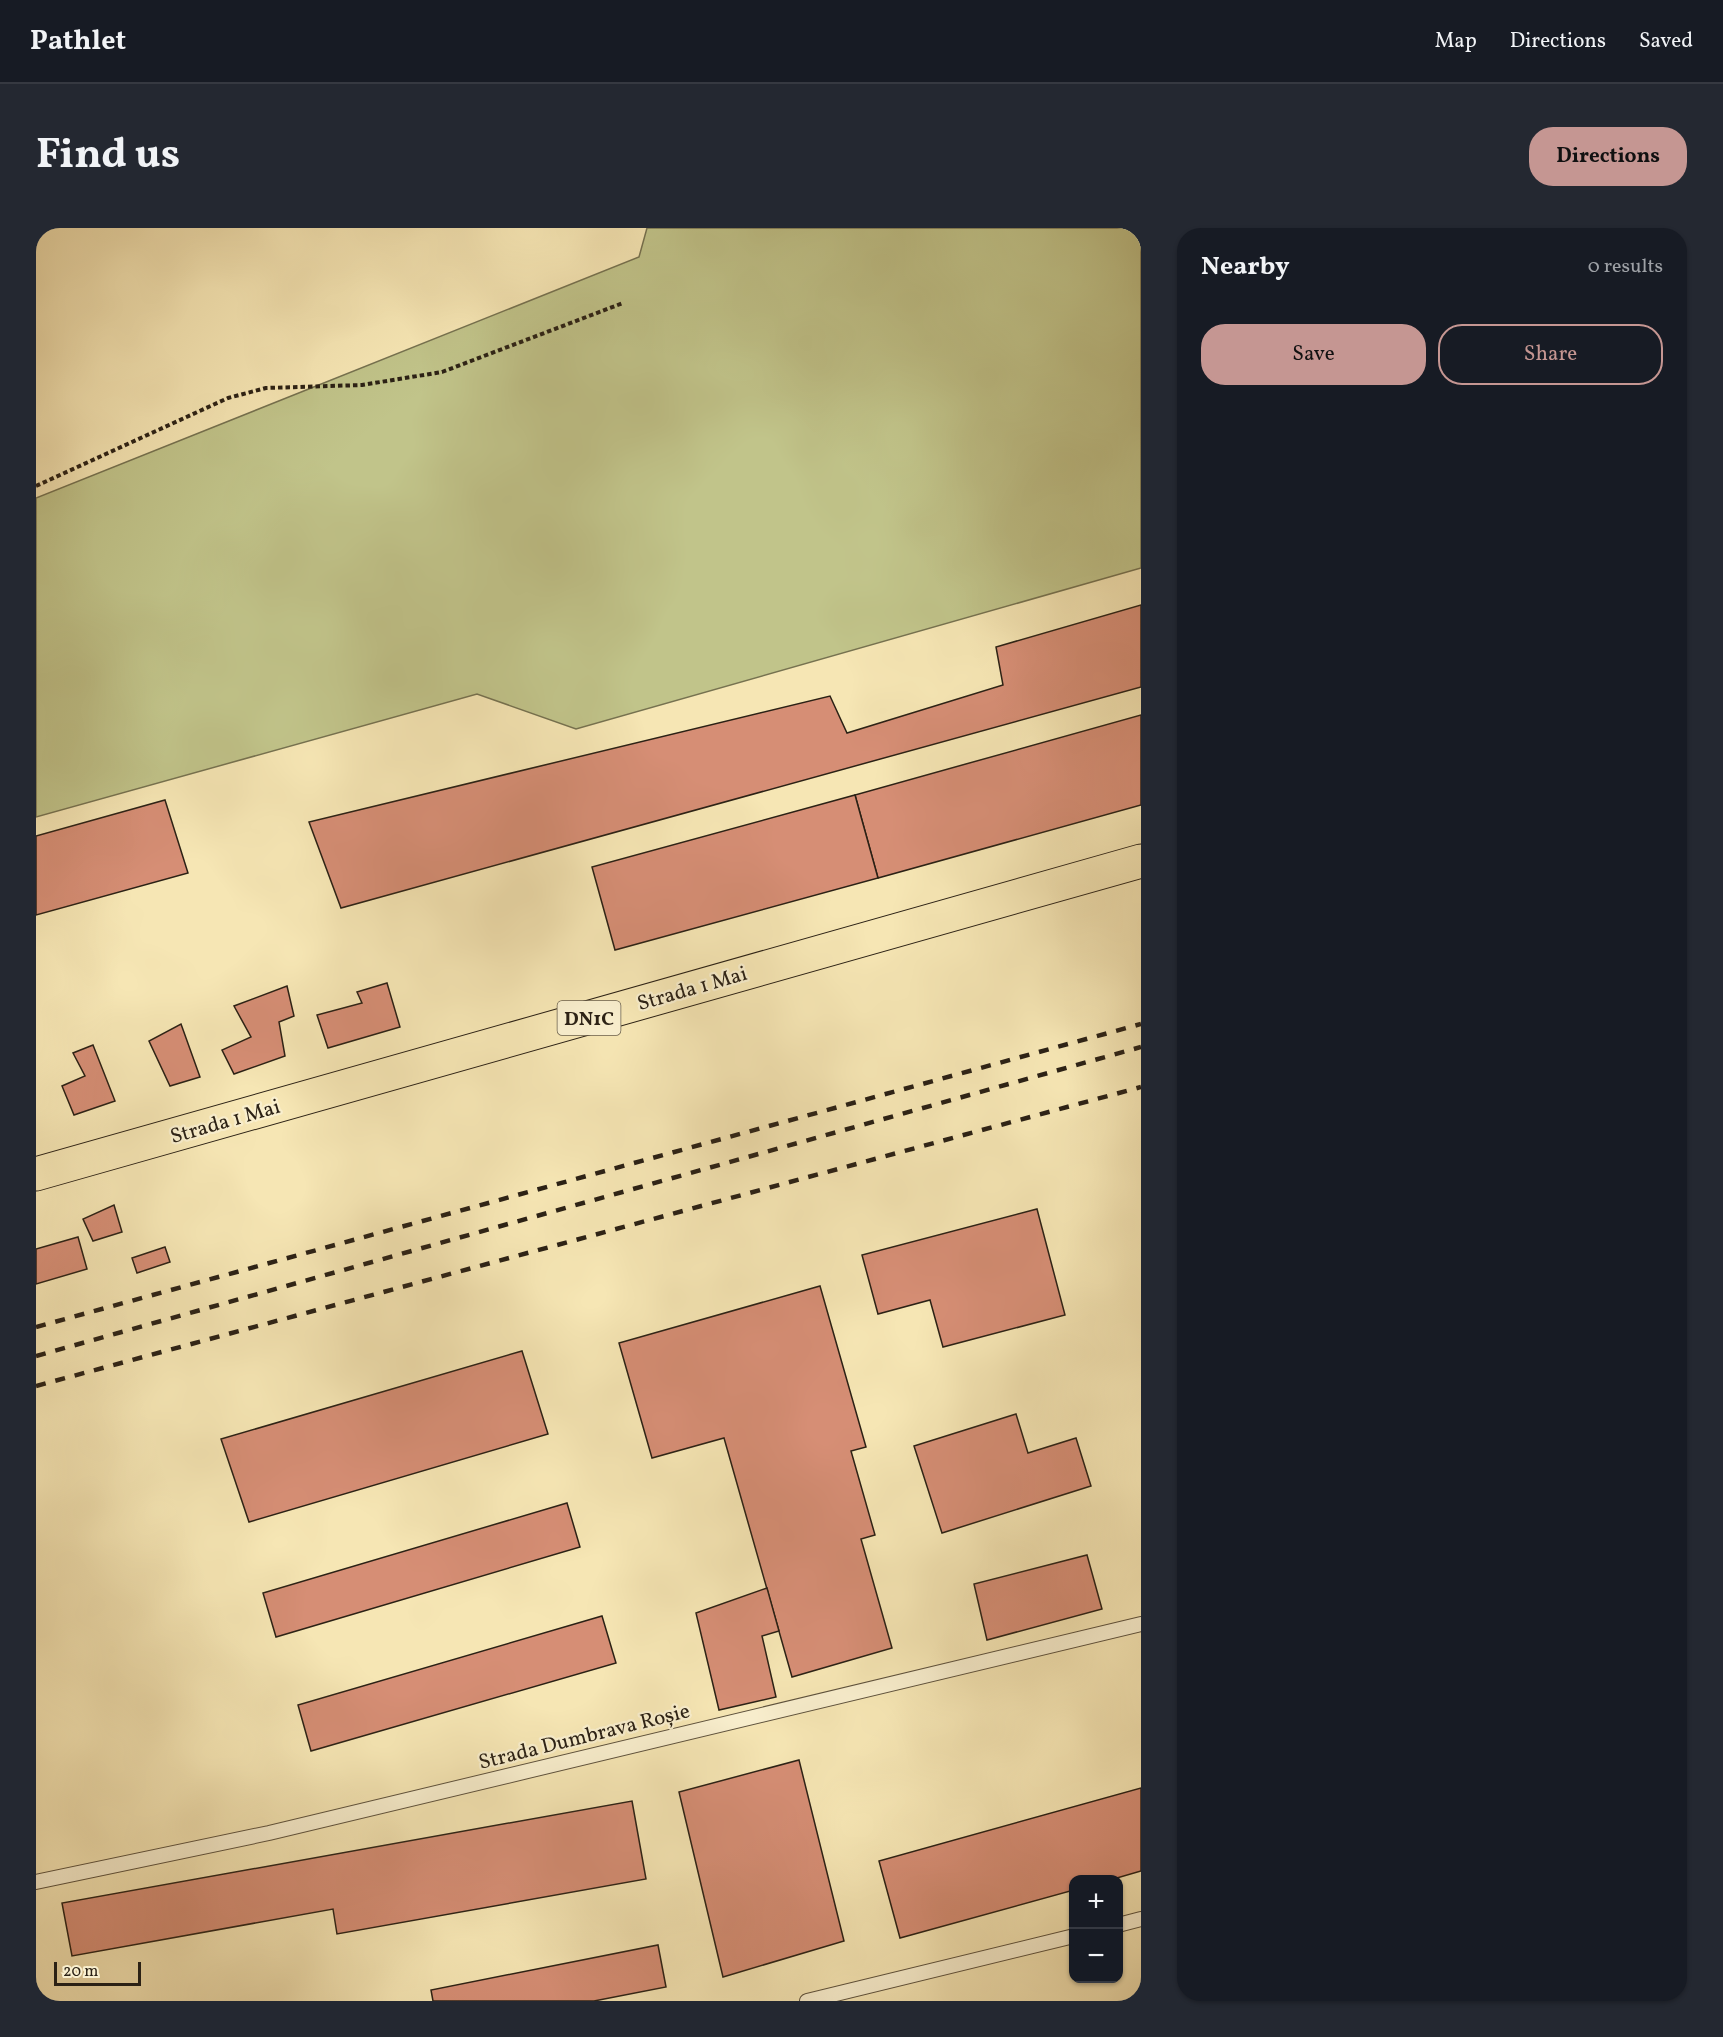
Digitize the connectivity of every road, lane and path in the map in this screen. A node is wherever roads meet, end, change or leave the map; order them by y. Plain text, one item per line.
1 (623, 303) dead end
2 (36, 486) edge
3 (1141, 861) edge
4 (36, 1174) edge
5 (1141, 1624) edge
6 (36, 1882) edge
7 (1141, 1919) edge
8 (1123, 1924) edge
9 (1069, 1937) edge
10 (807, 2001) edge

1 - 2 path
3 - 4 highway, Strada 1 Mai / DN1C
5 - 6 lane, Strada Dumbrava Roșie
7 - 8 lane
9 - 10 lane

